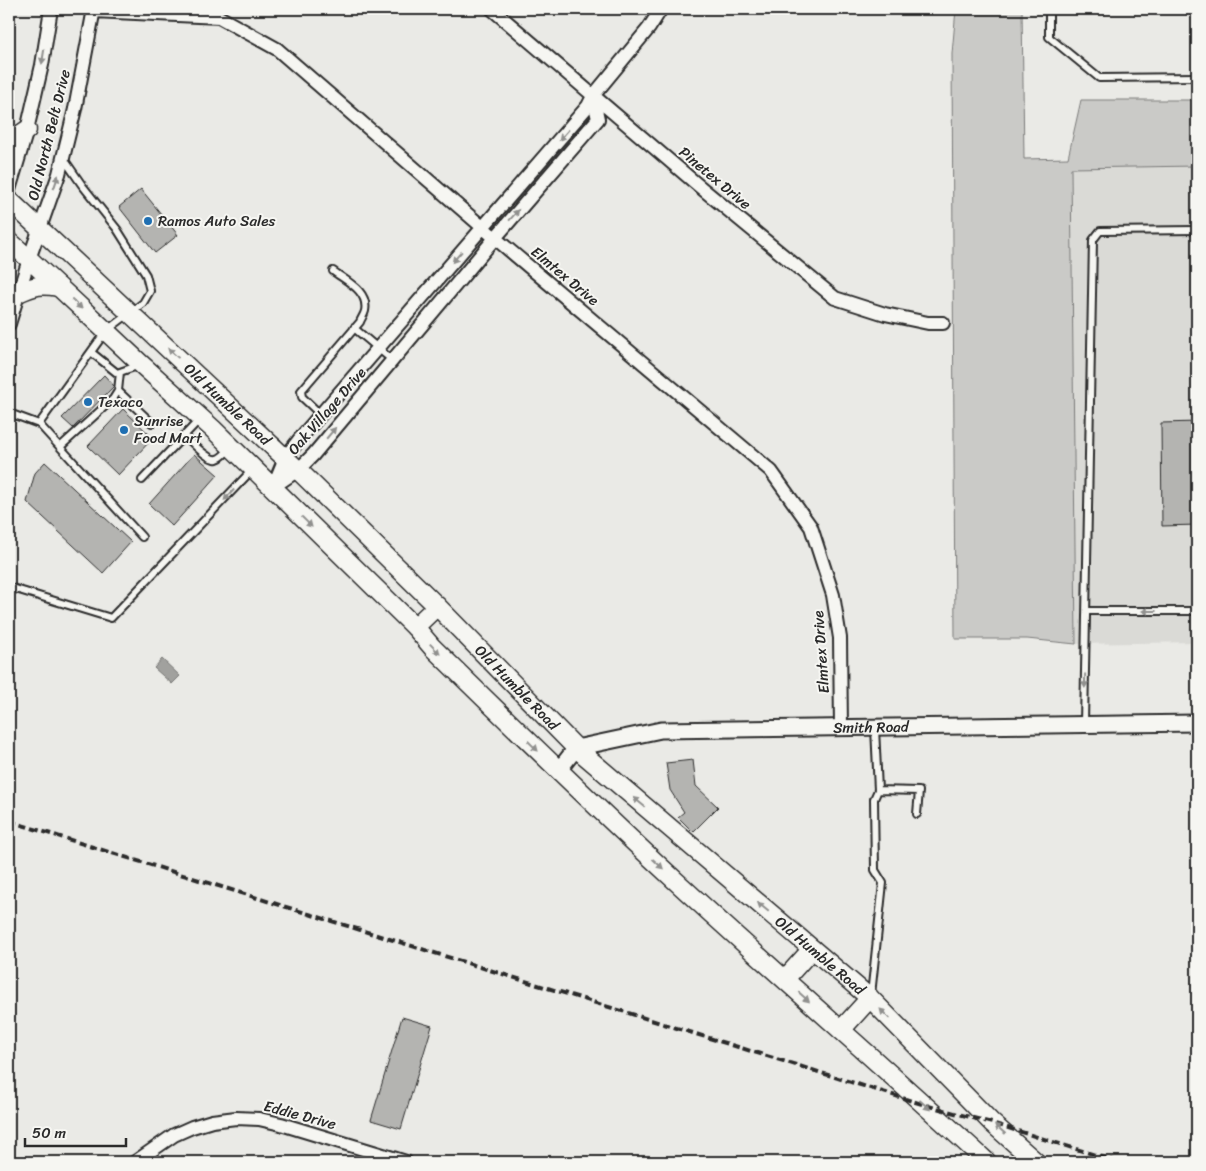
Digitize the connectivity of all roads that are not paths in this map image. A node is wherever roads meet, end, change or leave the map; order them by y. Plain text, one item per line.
1 (51, 9) edge
2 (492, 9) edge
3 (661, 9) edge
4 (1049, 9) edge
5 (94, 10) edge
6 (1197, 77) edge
7 (593, 96) junction
8 (27, 130) junction
9 (9, 142) edge
10 (63, 158) junction
11 (9, 190) edge
12 (9, 200) edge
13 (40, 228) junction
14 (483, 228) junction
15 (1197, 230) edge
16 (495, 238) junction
17 (9, 241) edge
18 (29, 258) junction
19 (333, 271) dead end
20 (59, 287) junction
21 (18, 293) junction
22 (130, 312) junction
23 (943, 323) dead end
24 (9, 324) edge
25 (354, 328) junction
26 (106, 331) junction
27 (378, 348) junction
28 (91, 352) junction
29 (392, 360) junction
30 (141, 364) junction
31 (120, 372) junction
32 (118, 391) junction
33 (9, 413) edge
34 (321, 415) junction
35 (200, 418) junction
36 (152, 422) dead end
37 (39, 424) junction
38 (184, 435) junction
39 (60, 446) junction
40 (232, 447) junction
41 (285, 458) junction
42 (254, 468) junction
43 (298, 470) junction
44 (142, 480) dead end
45 (273, 487) junction
46 (142, 537) dead end
47 (9, 587) edge
48 (437, 606) junction
49 (1086, 611) junction
50 (1197, 611) edge
51 (415, 627) junction
52 (1197, 723) edge
53 (1084, 724) junction
54 (875, 727) junction
55 (842, 728) junction
56 (576, 748) junction
57 (558, 771) junction
58 (878, 790) junction
59 (917, 814) dead end
60 (812, 949) junction
61 (785, 980) junction
62 (870, 998) junction
63 (841, 1030) junction
64 (135, 1162) edge
65 (406, 1162) edge
66 (987, 1162) edge
67 (1036, 1162) edge

1 -> 8 street, Old North Belt Drive
2 - 7 street, Pinetex Drive
3 - 7 street, Oak Village Drive
4 - 6 lane
5 - 10 street, Old North Belt Drive
5 - 14 street, Elmtex Drive
7 -> 14 street, Oak Village Drive
16 -> 7 street, Oak Village Drive
7 - 23 street, Pinetex Drive
8 - 9 main road
8 - 11 street, Old North Belt Drive
13 -> 10 street, Old North Belt Drive
10 - 22 lane
12 - 13 main road, Old Humble Road
13 - 18 street, Old North Belt Drive
13 - 22 main road, Old Humble Road
14 - 16 street, Elmtex Drive
14 -> 27 street, Oak Village Drive
15 - 49 lane
16 - 29 street, Oak Village Drive
16 - 55 street, Elmtex Drive
17 - 18 main road, Old Humble Road
18 - 20 main road, Old Humble Road
18 - 21 street, Old North Belt Drive
19 - 25 lane
20 - 21 main road
20 -> 26 main road, Old Humble Road
21 - 24 street, Old North Belt Drive
22 - 26 lane
41 -> 22 main road, Old Humble Road
25 - 27 lane
25 - 34 lane
26 - 28 lane
26 - 30 main road, Old Humble Road
27 - 29 lane
27 - 34 street, Oak Village Drive
28 - 31 lane
28 - 37 lane
43 -> 29 street, Oak Village Drive
30 - 31 lane
30 - 35 main road, Old Humble Road
31 - 32 lane
32 - 36 lane
32 - 39 lane
33 - 37 lane
34 - 41 street, Oak Village Drive
35 - 38 lane
35 - 40 main road, Old Humble Road
37 - 39 lane
38 - 40 lane
38 - 44 lane
39 - 46 lane
40 - 42 main road, Old Humble Road
41 - 43 main road, Old Humble Road
41 - 45 street, Oak Village Drive
42 - 45 main road, Old Humble Road
42 -> 47 lane
43 - 45 street, Oak Village Drive
43 - 48 main road, Old Humble Road
45 -> 51 main road, Old Humble Road
48 - 51 main road
48 - 56 main road, Old Humble Road
50 -> 49 lane
49 -> 53 lane
51 -> 57 main road, Old Humble Road
52 - 53 street, Smith Road
53 - 54 street, Smith Road
54 - 55 street, Smith Road
54 - 58 lane
55 - 56 street, Smith Road
56 - 57 street
60 -> 56 main road, Old Humble Road
57 -> 61 main road, Old Humble Road
58 - 59 lane
58 - 62 lane
60 - 61 main road
60 - 62 main road, Old Humble Road
61 -> 63 main road, Old Humble Road
62 - 63 main road
67 -> 62 main road, Old Humble Road
63 -> 66 main road, Old Humble Road
64 - 65 street, Eddie Drive

